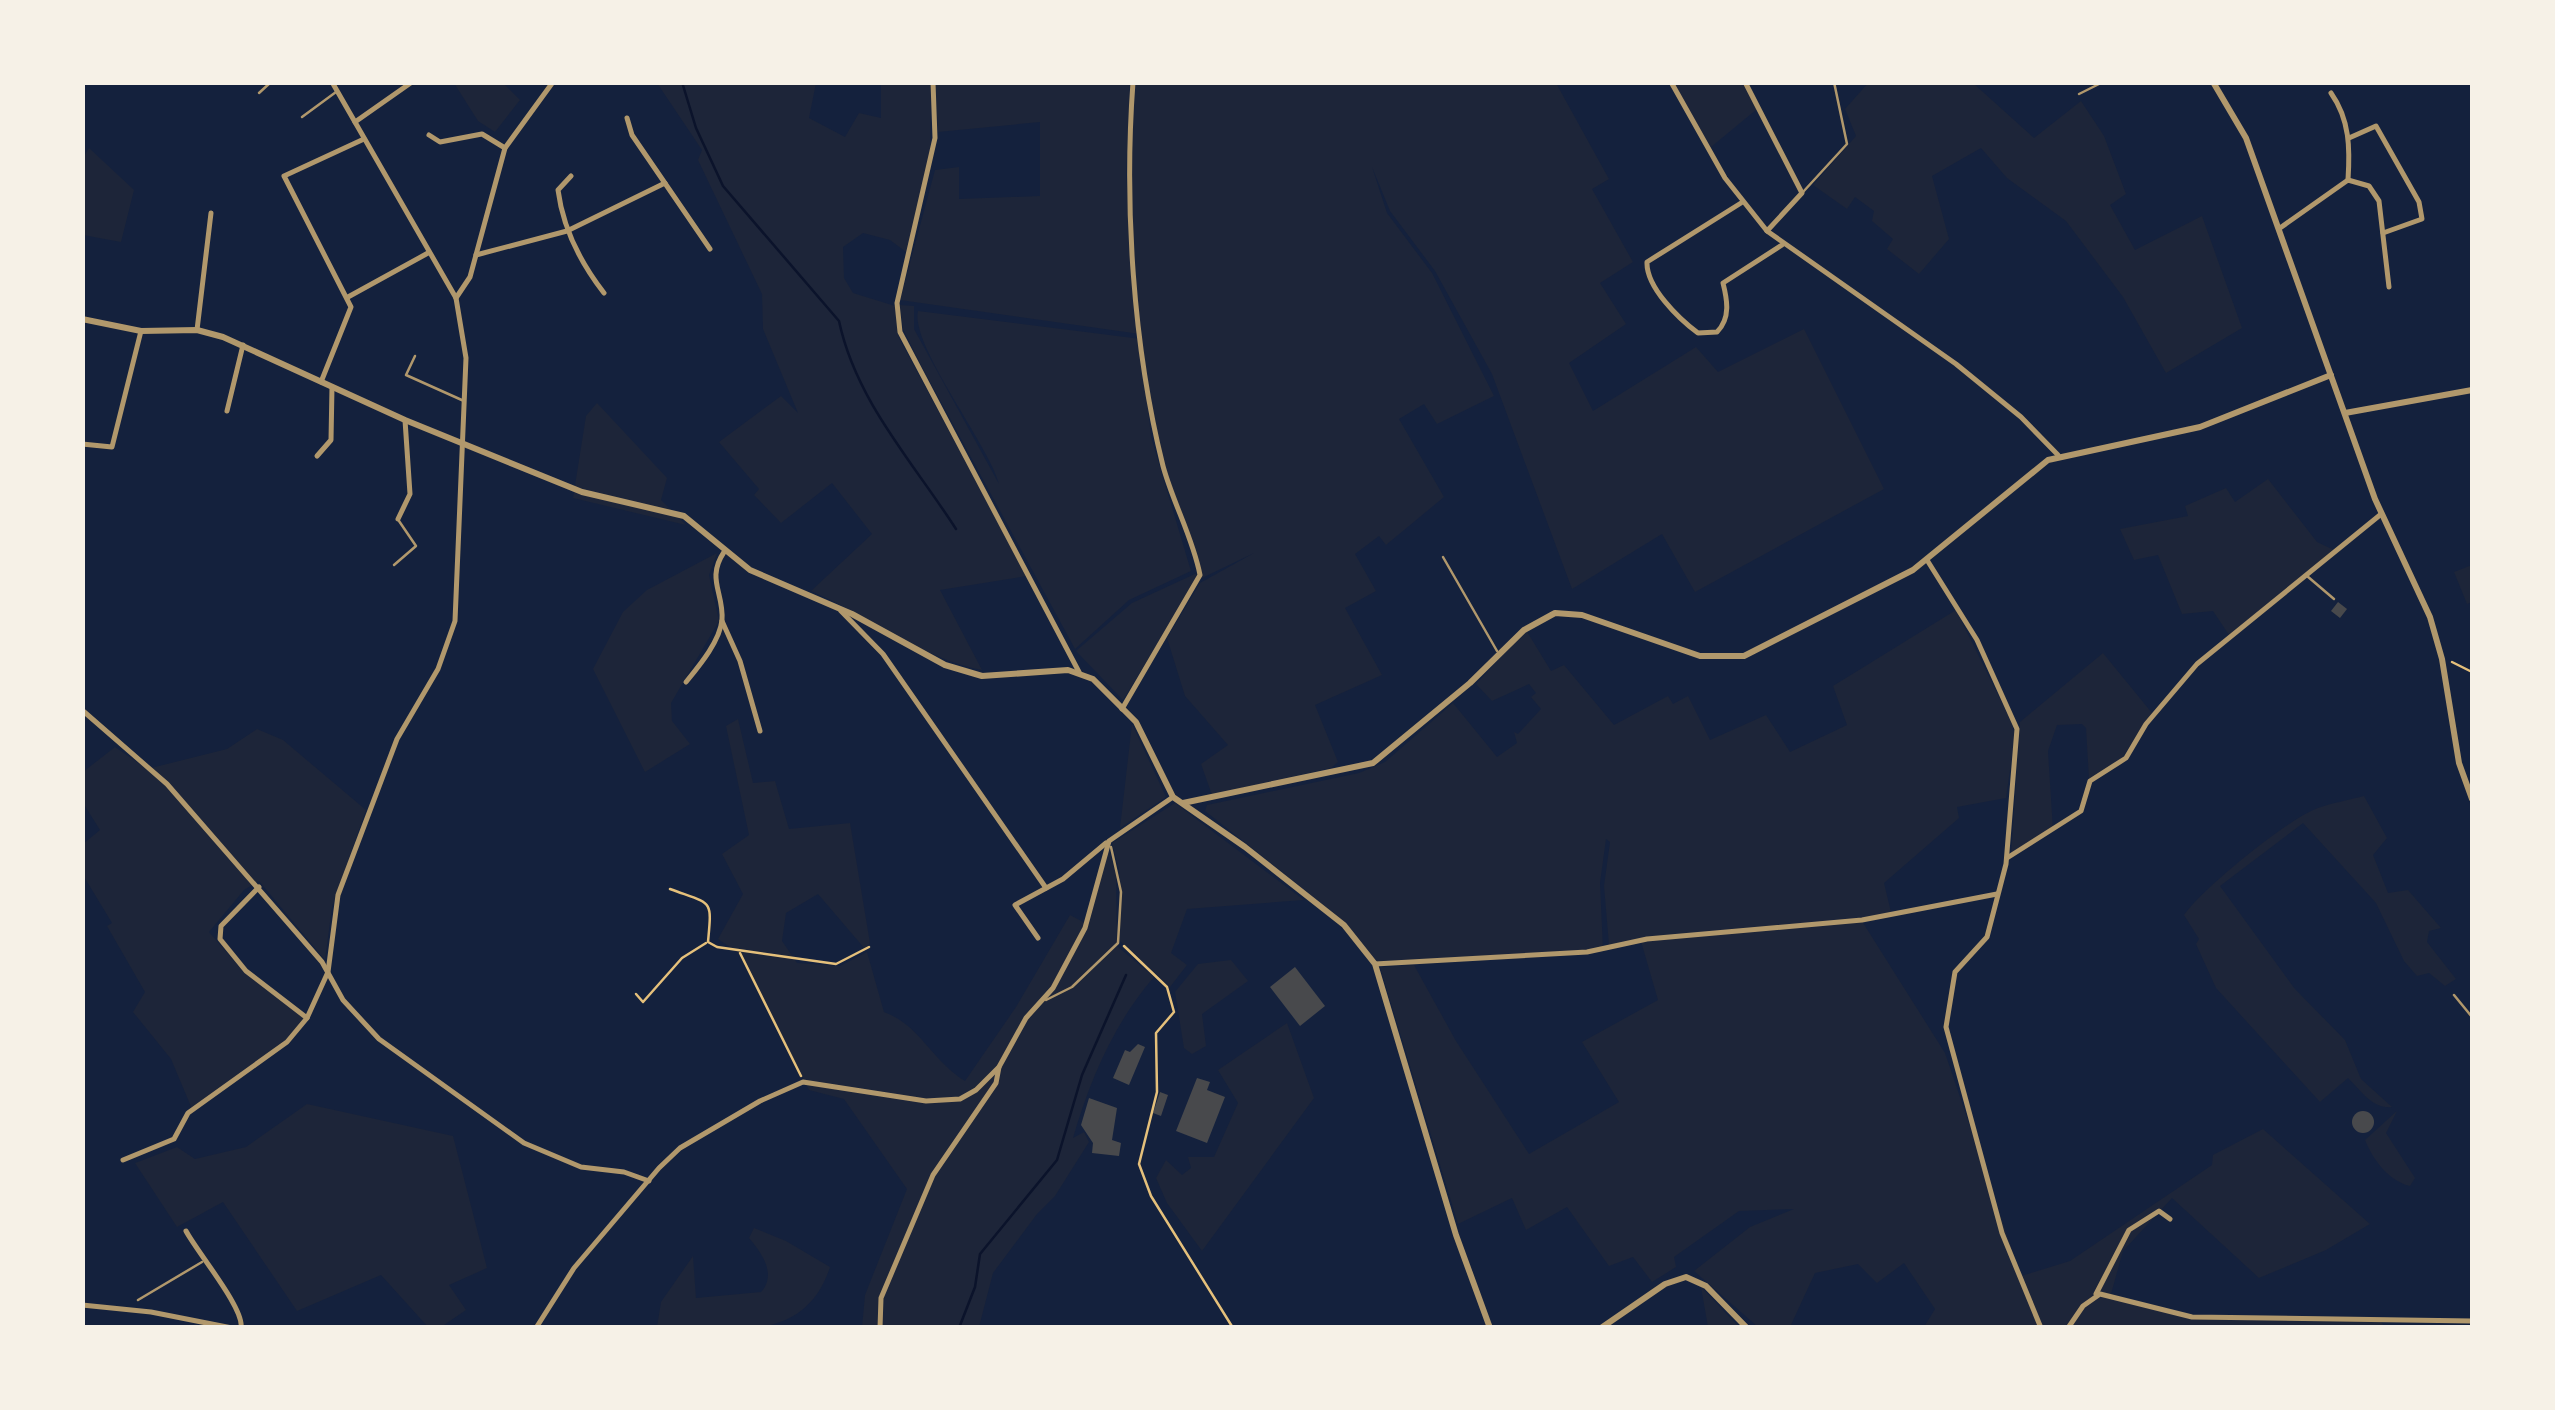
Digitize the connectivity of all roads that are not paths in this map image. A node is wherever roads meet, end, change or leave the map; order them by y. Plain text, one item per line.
1 (271, 82) edge
2 (332, 82) edge
3 (412, 82) edge
4 (553, 82) edge
5 (933, 82) edge
6 (1134, 82) edge
7 (1671, 82) edge
8 (1745, 82) edge
9 (1834, 82) edge
10 (2103, 82) edge
11 (2212, 82) edge
12 (338, 92) junction
13 (259, 93) dead end
14 (2080, 94) dead end
15 (2331, 94) dead end
16 (302, 117) dead end
17 (627, 118) dead end
18 (355, 122) junction
19 (429, 134) dead end
20 (2349, 138) junction
21 (364, 139) junction
22 (505, 148) junction
23 (571, 176) dead end
24 (2348, 180) junction
25 (665, 183) junction
26 (1802, 192) junction
27 (1741, 203) junction
28 (211, 213) dead end
29 (2280, 228) junction
30 (567, 231) junction
31 (1766, 231) junction
32 (2382, 234) junction
33 (1782, 246) junction
34 (710, 249) dead end
35 (428, 253) junction
36 (476, 255) junction
37 (2389, 287) dead end
38 (604, 293) dead end
39 (348, 297) junction
40 (456, 298) junction
41 (82, 320) edge
42 (197, 330) junction
43 (141, 332) junction
44 (243, 346) junction
45 (415, 356) dead end
46 (2331, 375) junction
47 (320, 382) junction
48 (332, 388) junction
49 (2472, 390) edge
50 (465, 402) junction
51 (227, 412) dead end
52 (2345, 413) junction
53 (405, 420) junction
54 (82, 444) edge
55 (465, 445) junction
56 (2058, 455) junction
57 (316, 456) dead end
58 (2380, 514) junction
59 (398, 520) joint
60 (724, 552) junction
61 (1442, 558) dead end
62 (1927, 560) junction
63 (394, 564) dead end
64 (2306, 575) junction
65 (2334, 599) dead end
66 (839, 609) junction
67 (722, 620) junction
68 (1498, 652) junction
69 (1080, 672) junction
70 (686, 682) dead end
71 (1122, 709) junction
72 (82, 710) edge
73 (760, 731) dead end
74 (1173, 797) junction
75 (2472, 798) edge
76 (1182, 804) junction
77 (1108, 841) junction
78 (2007, 858) junction
79 (258, 887) junction
80 (1046, 888) junction
81 (1998, 893) junction
82 (1038, 938) dead end
83 (1376, 964) junction
84 (328, 972) junction
85 (2454, 995) dead end
86 (1044, 1001) junction
87 (2472, 1017) edge
88 (307, 1018) junction
89 (999, 1067) junction
90 (123, 1160) dead end
91 (649, 1181) junction
92 (2170, 1220) dead end
93 (186, 1231) dead end
94 (202, 1262) junction
95 (2095, 1295) junction
96 (138, 1300) dead end
97 (82, 1306) edge
98 (2472, 1322) edge
99 (229, 1327) edge
100 (241, 1328) edge
101 (536, 1328) edge
102 (880, 1328) edge
103 (1490, 1328) edge
104 (1601, 1328) edge
105 (1747, 1328) edge
106 (2041, 1328) edge
107 (2068, 1328) edge

1 - 13 lane
2 - 12 street
3 - 18 street
4 - 22 street
5 - 69 street
6 - 71 street
7 - 27 street
8 - 26 street
9 - 26 lane
10 - 14 lane
11 - 29 street
12 - 16 lane
12 - 18 street
15 - 20 street
17 - 25 street
18 - 21 street
19 - 22 street
20 - 24 street
20 - 32 street
21 - 35 street
21 - 39 street
22 - 36 street
23 - 30 street
24 - 29 street
24 - 32 street
25 - 30 street
25 - 34 street
26 - 31 street
27 - 31 street
27 - 33 street
28 - 42 street
29 - 46 street
30 - 36 street
30 - 38 street
31 - 33 street
32 - 37 street
33 - 56 street
35 - 39 street
35 - 40 street
36 - 40 street
39 - 47 street
40 - 50 street
41 - 43 street
42 - 43 street
42 - 44 street
43 - 54 street
44 - 47 street
44 - 51 street
45 - 50 lane
46 - 52 street
46 - 56 street
47 - 48 street
48 - 53 street
48 - 57 street
49 - 52 street
50 - 55 street
52 - 58 street
53 - 55 street
53 - 59 street
55 - 60 street
55 - 84 street
56 - 62 street
58 - 64 street
58 - 75 street
59 - 63 lane
60 - 66 street
60 - 67 street
61 - 68 lane
62 - 68 street
62 - 78 street
64 - 65 lane
64 - 78 street
66 - 69 street
66 - 80 street
67 - 70 street
67 - 73 street
68 - 76 street
69 - 71 street
71 - 74 street
72 - 79 street
74 - 76 street
74 - 77 street
76 - 83 street
77 - 80 street
77 - 86 street
77 - 86 lane
78 - 81 street
79 - 84 street
79 - 88 street
80 - 82 street
81 - 83 street
81 - 106 street
83 - 103 street
84 - 88 street
84 - 91 street
85 - 87 lane
86 - 89 street
88 - 90 street
89 - 91 street
89 - 102 street
91 - 101 street
92 - 95 street
93 - 94 street
94 - 96 lane
94 - 100 street
95 - 98 street
95 - 107 street
97 - 99 street
104 - 105 street

